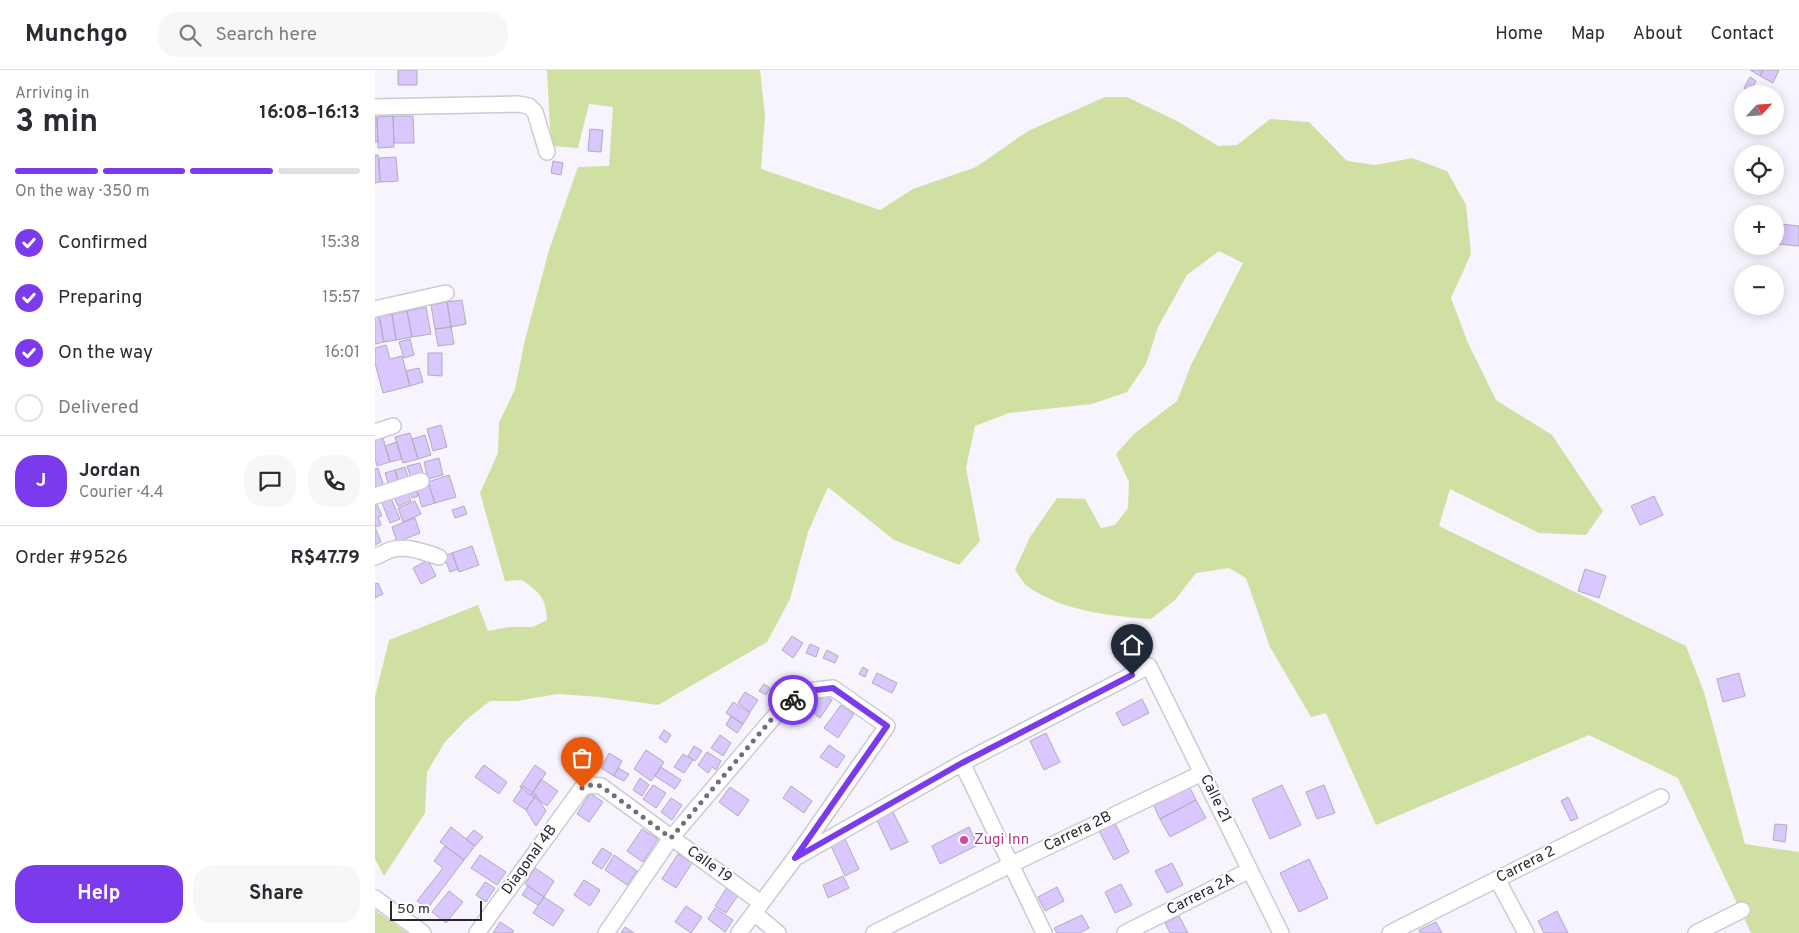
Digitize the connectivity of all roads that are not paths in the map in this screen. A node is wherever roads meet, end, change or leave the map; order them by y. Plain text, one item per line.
1 (375, 107) edge
2 (547, 152) dead end
3 (445, 293) dead end
4 (375, 309) edge
5 (393, 426) dead end
6 (375, 432) edge
7 (421, 481) dead end
8 (375, 496) edge
9 (375, 557) edge
10 (439, 557) dead end
11 (962, 763) junction
12 (1202, 773) junction
13 (582, 788) joint
14 (1661, 797) dead end
15 (671, 838) junction
16 (795, 858) junction
17 (1010, 865) junction
18 (1250, 870) junction
19 (1497, 879) junction
20 (375, 898) edge
21 (757, 908) junction
22 (1742, 910) dead end
23 (1410, 929) edge
24 (423, 933) edge
25 (477, 933) edge
26 (606, 933) edge
27 (739, 933) edge
28 (779, 933) edge
29 (874, 933) edge
30 (1044, 933) edge
31 (1125, 933) edge
32 (1281, 933) edge
33 (1390, 933) edge
34 (1527, 933) edge
35 (1696, 933) edge

1 - 2 street
3 - 4 street
5 - 6 street
7 - 8 street
9 - 10 street
11 - 12 street, Calle 21
11 - 16 street
11 - 17 street
12 - 17 street, Carrera 2B
12 - 18 street, Calle 21
13 - 15 street, Calle 19
13 - 25 street, Diagonal 4B
14 - 19 street, Carrera 2
15 - 16 street
15 - 21 street, Calle 19
15 - 26 street
16 - 21 street
17 - 29 street, Carrera 2B
17 - 30 street
18 - 31 street, Carrera 2A
18 - 32 street, Calle 21
19 - 23 street, Carrera 2
19 - 34 street
20 - 24 street
21 - 27 street
21 - 28 street, Calle 19
22 - 35 street
23 - 33 street, Carrera 2

